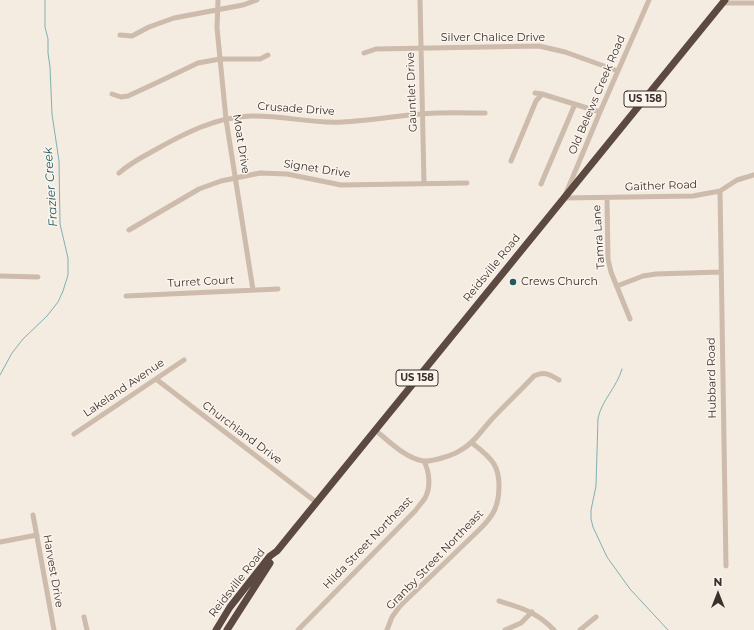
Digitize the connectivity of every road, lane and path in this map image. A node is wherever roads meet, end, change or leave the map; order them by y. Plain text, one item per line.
1 (218, 0) edge
2 (257, 0) edge
3 (420, 0) edge
4 (649, 0) edge
5 (724, 1) edge
6 (754, 3) edge
7 (217, 10) junction
8 (120, 35) dead end
9 (420, 47) junction
10 (364, 53) dead end
11 (268, 55) dead end
12 (220, 59) junction
13 (618, 71) junction
14 (535, 93) dead end
15 (112, 94) dead end
16 (542, 94) junction
17 (575, 104) junction
18 (600, 112) junction
19 (485, 113) dead end
20 (422, 114) junction
21 (226, 119) junction
22 (511, 161) dead end
23 (119, 173) dead end
24 (754, 175) edge
25 (236, 178) junction
26 (467, 183) dead end
27 (424, 184) junction
28 (541, 184) dead end
29 (720, 190) junction
30 (564, 198) junction
31 (607, 198) junction
32 (129, 230) dead end
33 (720, 272) junction
34 (0, 276) edge
35 (38, 277) dead end
36 (617, 286) junction
37 (278, 289) dead end
38 (253, 290) junction
39 (126, 296) dead end
40 (630, 319) dead end
41 (184, 360) dead end
42 (156, 379) junction
43 (559, 380) dead end
44 (375, 430) junction
45 (74, 434) dead end
46 (472, 443) junction
47 (424, 461) junction
48 (316, 502) junction
49 (33, 515) dead end
50 (37, 535) junction
51 (0, 542) edge
52 (277, 550) junction
53 (726, 566) dead end
54 (499, 601) dead end
55 (532, 612) junction
56 (84, 617) dead end
57 (224, 617) junction
58 (596, 617) dead end
59 (54, 630) edge
60 (86, 630) edge
61 (211, 630) edge
62 (216, 630) edge
63 (227, 630) edge
64 (298, 630) edge
65 (387, 630) edge
66 (505, 630) edge
67 (554, 630) edge
68 (580, 630) edge

1 - 7 street, Moat Drive
2 - 7 street
3 - 9 street, Gauntlet Drive
4 - 13 street, Old Belews Creek Road
5 - 6 street
5 - 30 highway, Reidsville Road / US 158
7 - 8 street
7 - 12 street, Moat Drive
9 - 10 street, Silver Chalice Drive
9 - 13 street, Silver Chalice Drive
9 - 20 street, Gauntlet Drive
11 - 12 street
12 - 15 street
12 - 21 street, Moat Drive
13 - 18 street, Old Belews Creek Road
14 - 16 street
16 - 17 street
16 - 22 street
17 - 18 street
17 - 28 street
18 - 30 street, Old Belews Creek Road
19 - 20 street, Crusade Drive
20 - 21 street, Crusade Drive
20 - 27 street, Gauntlet Drive
21 - 23 street, Crusade Drive
21 - 25 street, Moat Drive
24 - 29 street, Gaither Road
25 - 27 street, Signet Drive
25 - 32 street, Signet Drive
25 - 38 street, Moat Drive
26 - 27 street, Signet Drive
29 - 31 street, Gaither Road
29 - 33 street, Hubbard Road
30 - 31 street, Gaither Road
30 - 44 highway, Reidsville Road / US 158
31 - 36 street, Tamra Lane
33 - 36 street
33 - 53 street, Hubbard Road
34 - 35 street
36 - 40 street, Tamra Lane
37 - 38 street, Turret Court
38 - 39 street, Turret Court
41 - 42 street, Lakeland Avenue
42 - 45 street, Lakeland Avenue
42 - 48 street, Churchland Drive
43 - 46 street
44 - 47 street
44 - 48 highway, Reidsville Road / US 158
46 - 47 street
46 - 65 street, Granby Street Northeast
47 - 64 street, Hilda Street Northeast
48 - 52 highway, Reidsville Road / US 158
49 - 50 street, Harvest Drive
50 - 51 street
50 - 59 street, Harvest Drive
52 - 57 highway, Reidsville Road / US 158
52 - 63 highway, Reidsville Road / US 158
54 - 55 street
55 - 66 street
55 - 67 street
56 - 60 street
57 - 61 highway
57 - 62 highway, Reidsville Road / US 158
58 - 68 street

